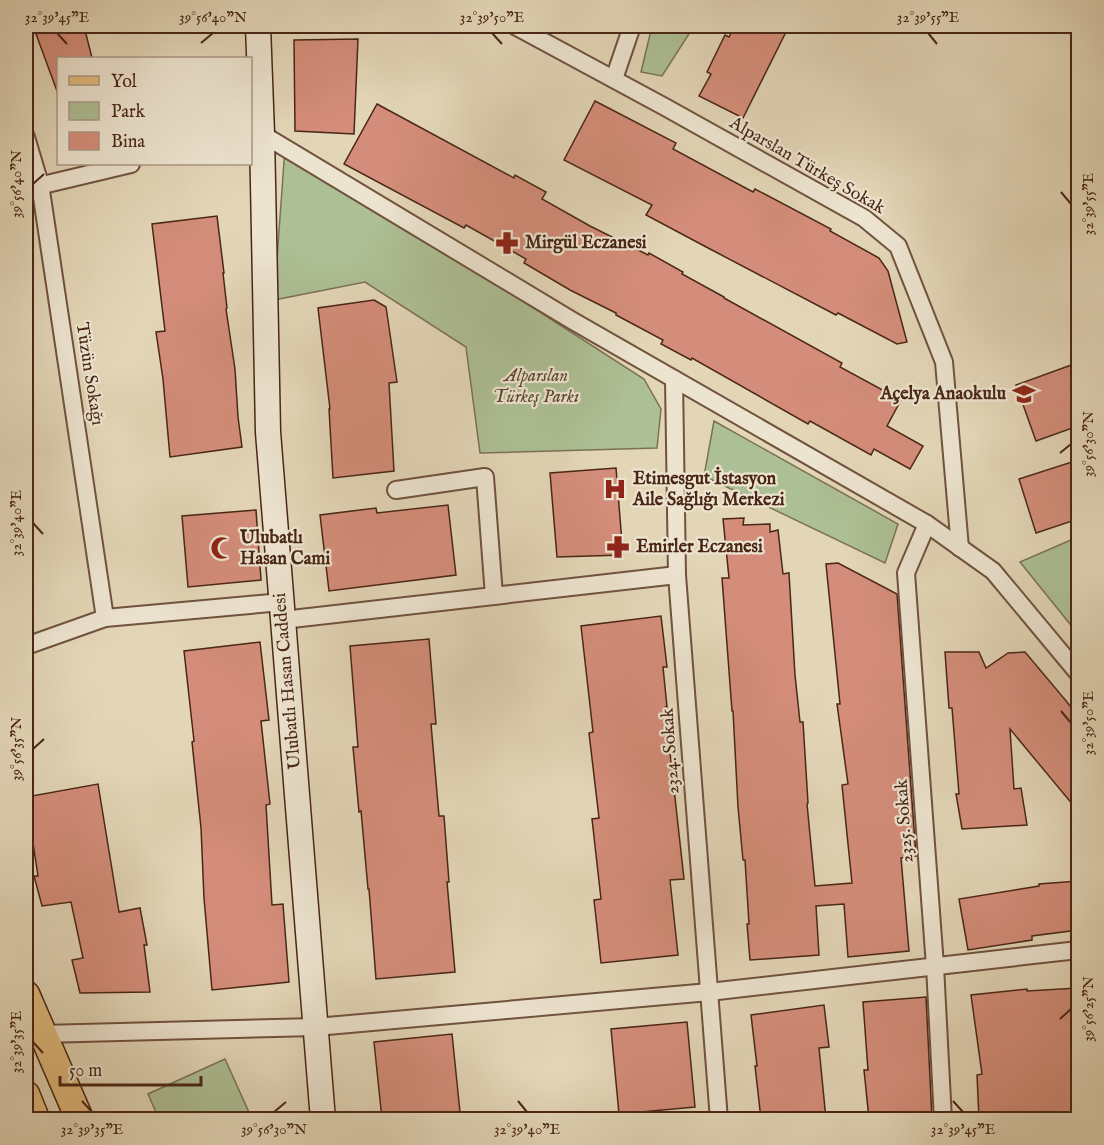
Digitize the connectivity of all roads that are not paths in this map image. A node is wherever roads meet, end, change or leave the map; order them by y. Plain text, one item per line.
1 (258, 26) edge
2 (515, 26) edge
3 (632, 26) edge
4 (614, 79) junction
5 (256, 135) edge
6 (26, 137) edge
7 (127, 165) edge
8 (33, 186) edge
9 (674, 379) junction
10 (396, 490) dead end
11 (927, 524) junction
12 (960, 548) junction
13 (677, 575) junction
14 (494, 596) junction
15 (283, 610) junction
16 (105, 618) junction
17 (26, 646) edge
18 (1078, 673) edge
19 (1078, 950) edge
20 (935, 966) junction
21 (709, 992) junction
22 (26, 995) edge
23 (316, 1027) junction
24 (42, 1034) junction
25 (26, 1095) edge
26 (36, 1119) edge
27 (80, 1119) edge
28 (322, 1119) edge
29 (719, 1119) edge
30 (943, 1119) edge

1 - 5 street, Ulubatlı Hasan Caddesi
2 - 4 street, Alparslan Türkeş Sokak
3 - 4 street
4 - 12 street, Alparslan Türkeş Sokak
5 - 9 street
5 - 15 street, Ulubatlı Hasan Caddesi
6 - 8 street, Tüzün Sokağı
7 - 8 street
8 - 16 street, Tüzün Sokağı
9 - 11 street
9 - 13 street, 2324. Sokak
10 - 14 street
11 - 12 street
11 - 20 street, 2325. Sokak
12 - 18 street
13 - 14 street
13 - 21 street, 2324. Sokak
14 - 15 street
15 - 16 street
15 - 23 street, Ulubatlı Hasan Caddesi
16 - 17 street
19 - 20 street
20 - 21 street
20 - 30 street, 2325. Sokak
21 - 23 street
21 - 29 street, 2324. Sokak
22 - 24 main road
23 - 24 street
23 - 28 street, Ulubatlı Hasan Caddesi
24 - 27 main road
25 - 26 main road

